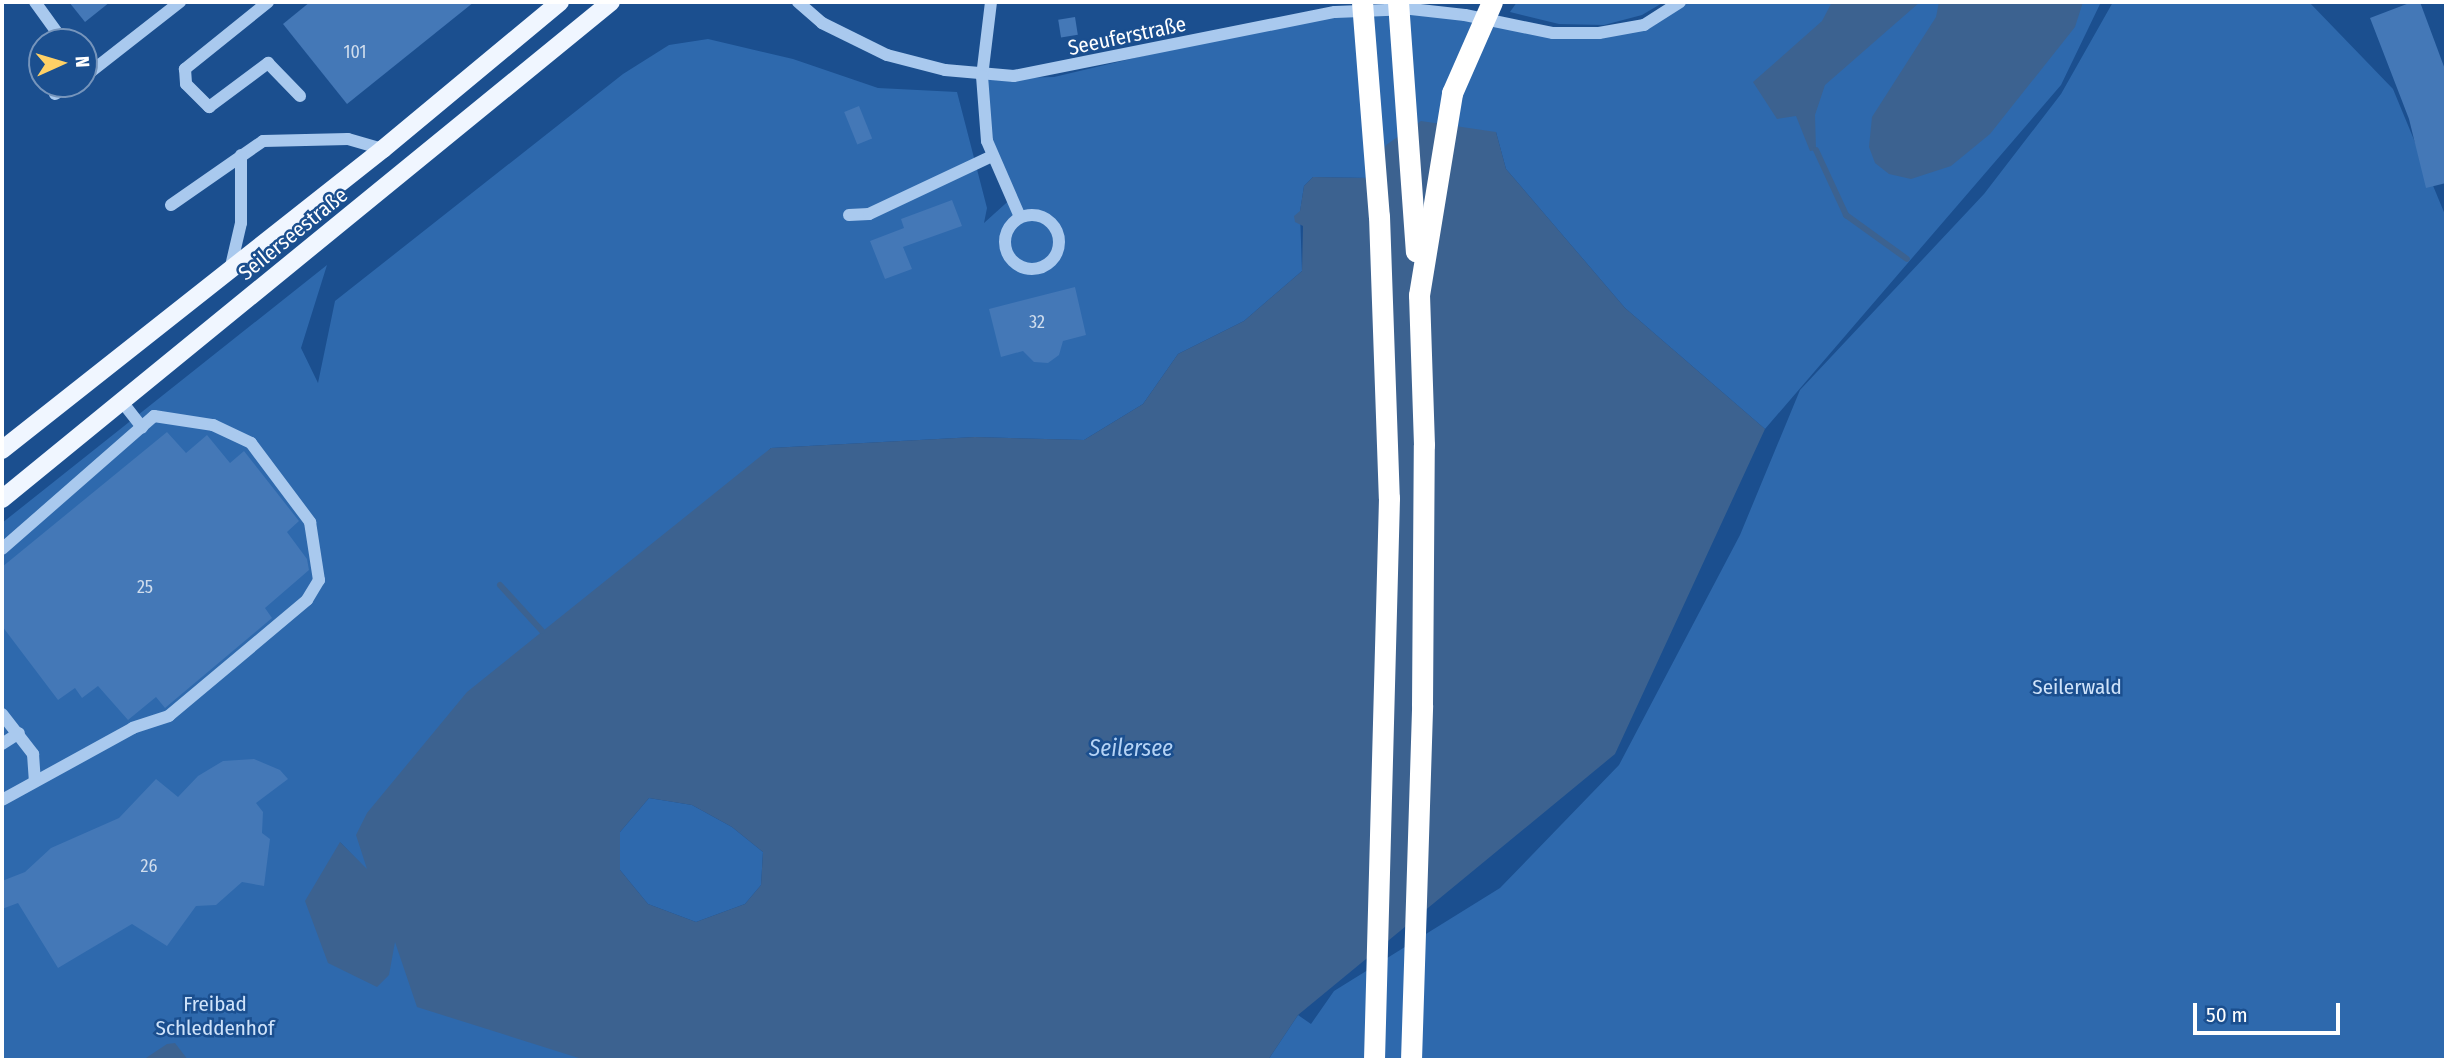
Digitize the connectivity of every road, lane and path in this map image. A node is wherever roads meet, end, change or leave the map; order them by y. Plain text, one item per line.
1 (35, 2) edge
2 (180, 2) edge
3 (268, 2) edge
4 (560, 2) edge
5 (611, 2) edge
6 (798, 2) edge
7 (991, 2) edge
8 (1362, 2) edge
9 (1398, 2) edge
10 (1492, 2) edge
11 (1680, 2) edge
12 (54, 28) edge
13 (98, 65) edge
14 (982, 76) junction
15 (300, 96) dead end
16 (383, 149) junction
17 (241, 155) junction
18 (990, 157) junction
19 (171, 205) dead end
20 (849, 215) dead end
21 (1020, 217) junction
22 (231, 266) junction
23 (1419, 295) junction
24 (123, 403) junction
25 (142, 427) junction
26 (2, 450) edge
27 (2, 499) edge
28 (2, 550) edge
29 (2, 714) edge
30 (19, 733) junction
31 (2, 744) edge
32 (35, 781) junction
33 (2, 800) edge
34 (1374, 1060) edge
35 (1411, 1060) edge

1 - 12 street
2 - 13 street
3 - 15 street
4 - 16 main road, Seilerseestraße
5 - 24 main road, Seilerseestraße
6 - 14 street, Seeuferstraße
7 - 14 street
8 - 34 highway, bridge
9 - 23 highway, bridge
10 - 23 highway, bridge
11 - 14 street, Seeuferstraße
14 - 18 street
16 - 17 street
16 - 22 main road, Seilerseestraße
17 - 19 street
17 - 22 street
18 - 20 street
18 - 21 street
21 - 21 street
22 - 26 main road, Seilerseestraße
23 - 35 highway
24 - 25 street
24 - 27 main road, Seilerseestraße
25 - 28 street
25 - 32 street
29 - 30 street
30 - 31 street
30 - 32 street
32 - 33 street

